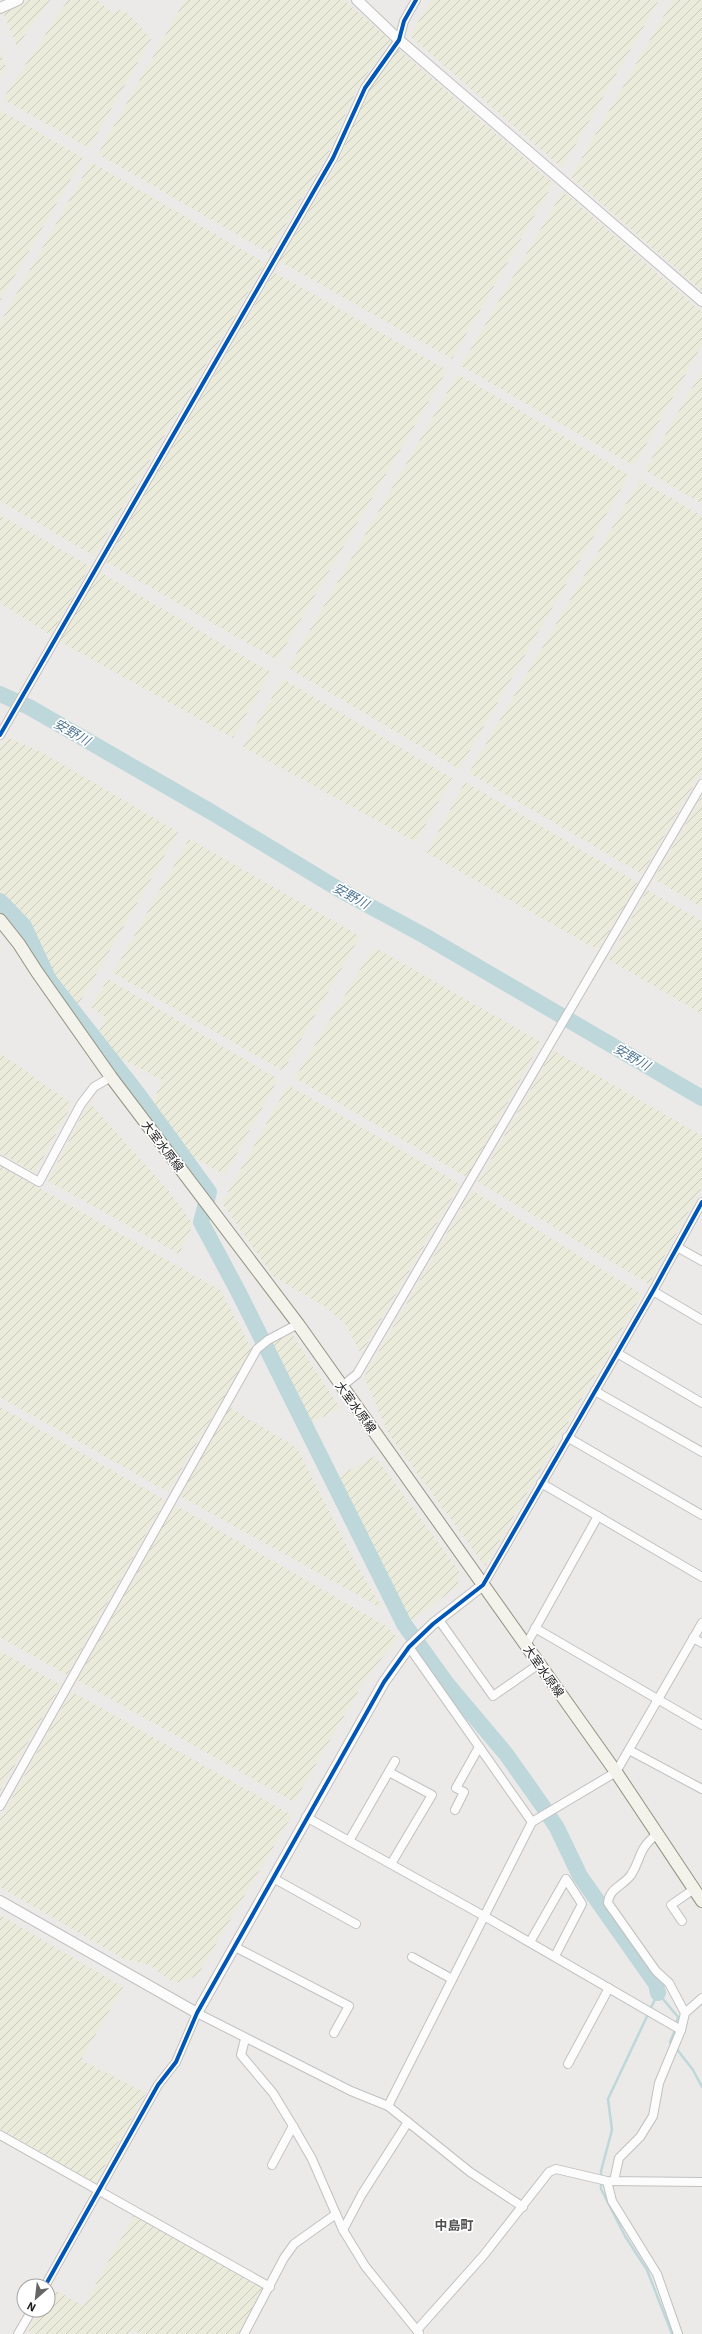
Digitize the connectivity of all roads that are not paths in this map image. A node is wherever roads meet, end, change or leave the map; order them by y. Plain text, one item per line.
1 (18, 0) edge
2 (357, 0) edge
3 (416, 0) edge
4 (0, 8) edge
5 (399, 40) junction
6 (702, 300) edge
7 (0, 736) edge
8 (702, 784) edge
9 (0, 920) edge
10 (111, 1077) junction
11 (0, 1160) edge
12 (702, 1202) edge
13 (702, 1212) edge
14 (688, 1226) junction
15 (677, 1247) junction
16 (702, 1261) edge
17 (653, 1292) junction
18 (702, 1320) edge
19 (298, 1324) junction
20 (616, 1353) junction
21 (341, 1387) junction
22 (594, 1391) junction
23 (702, 1402) edge
24 (567, 1437) junction
25 (702, 1452) edge
26 (541, 1483) junction
27 (702, 1515) edge
28 (598, 1516) junction
29 (702, 1577) edge
30 (483, 1585) junction
31 (439, 1620) junction
32 (702, 1623) edge
33 (535, 1628) junction
34 (693, 1638) junction
35 (702, 1643) edge
36 (526, 1645) junction
37 (409, 1647) junction
38 (539, 1664) junction
39 (658, 1699) junction
40 (702, 1724) edge
41 (479, 1747) junction
42 (629, 1750) junction
43 (395, 1761) dead end
44 (389, 1772) junction
45 (616, 1772) junction
46 (702, 1788) edge
47 (0, 1806) edge
48 (455, 1810) dead end
49 (306, 1818) junction
50 (532, 1822) junction
51 (657, 1834) junction
52 (349, 1841) junction
53 (391, 1864) junction
54 (273, 1878) junction
55 (694, 1889) junction
56 (0, 1901) edge
57 (702, 1901) edge
58 (484, 1916) junction
59 (682, 1921) dead end
60 (356, 1924) dead end
61 (530, 1942) junction
62 (236, 1948) junction
63 (555, 1956) junction
64 (412, 1958) dead end
65 (452, 1979) junction
66 (609, 1988) junction
67 (702, 1998) edge
68 (197, 2013) junction
69 (685, 2013) junction
70 (681, 2030) junction
71 (334, 2033) dead end
72 (245, 2039) junction
73 (568, 2064) dead end
74 (388, 2106) junction
75 (408, 2122) junction
76 (293, 2126) junction
77 (0, 2135) edge
78 (272, 2165) dead end
79 (610, 2181) junction
80 (702, 2182) edge
81 (99, 2190) junction
82 (523, 2207) junction
83 (336, 2214) junction
84 (343, 2230) junction
85 (50, 2278) edge
86 (270, 2287) junction
87 (27, 2318) edge
88 (418, 2332) edge
89 (18, 2334) edge
90 (244, 2334) edge
91 (678, 2334) edge

1 - 4 street
2 - 5 street
3 - 5 street
5 - 6 street
5 - 7 street
8 - 21 street
9 - 10 main road, 大室水原線
10 - 11 street
10 - 19 main road, 大室水原線
12 - 14 street
13 - 14 street
14 - 15 street
15 - 16 street
15 - 17 street
17 - 18 street
17 - 20 street
19 - 21 main road, 大室水原線
19 - 47 street
20 - 22 street
20 - 23 street
21 - 30 main road, 大室水原線
22 - 24 street
22 - 25 street
24 - 26 street
24 - 27 street
26 - 28 street
26 - 30 street
28 - 29 street
28 - 33 street
30 - 31 street
30 - 36 main road, 大室水原線
31 - 37 street
31 - 38 street
32 - 34 street
33 - 36 street
33 - 39 street
34 - 35 street
34 - 39 street
36 - 38 main road, 大室水原線
37 - 41 street
37 - 49 street
38 - 45 main road, 大室水原線
39 - 40 street
39 - 42 street
41 - 48 street
41 - 50 street
42 - 45 street
42 - 46 street
43 - 44 street
44 - 52 street
44 - 53 street
45 - 50 street
45 - 51 main road, 大室水原線
49 - 52 street
49 - 54 street
50 - 58 street
51 - 55 main road, 大室水原線
51 - 69 street
52 - 53 street
53 - 58 street
54 - 60 street
54 - 62 street
55 - 57 main road, 大室水原線
55 - 59 street
56 - 68 street
58 - 61 street
58 - 65 street
61 - 63 street
61 - 63 street
62 - 68 street
62 - 71 street
63 - 66 street
64 - 65 street
65 - 74 street
66 - 70 street
66 - 73 street
67 - 69 street
68 - 72 street
68 - 81 street
69 - 70 street
70 - 79 street
72 - 74 street
72 - 76 street
74 - 75 street
75 - 82 street
75 - 84 street
76 - 78 street
76 - 83 street
77 - 81 street
79 - 80 street
79 - 82 street
79 - 91 street
81 - 85 street
81 - 86 street
82 - 88 street
83 - 84 street
83 - 86 street
84 - 88 street
86 - 90 street
87 - 89 street

